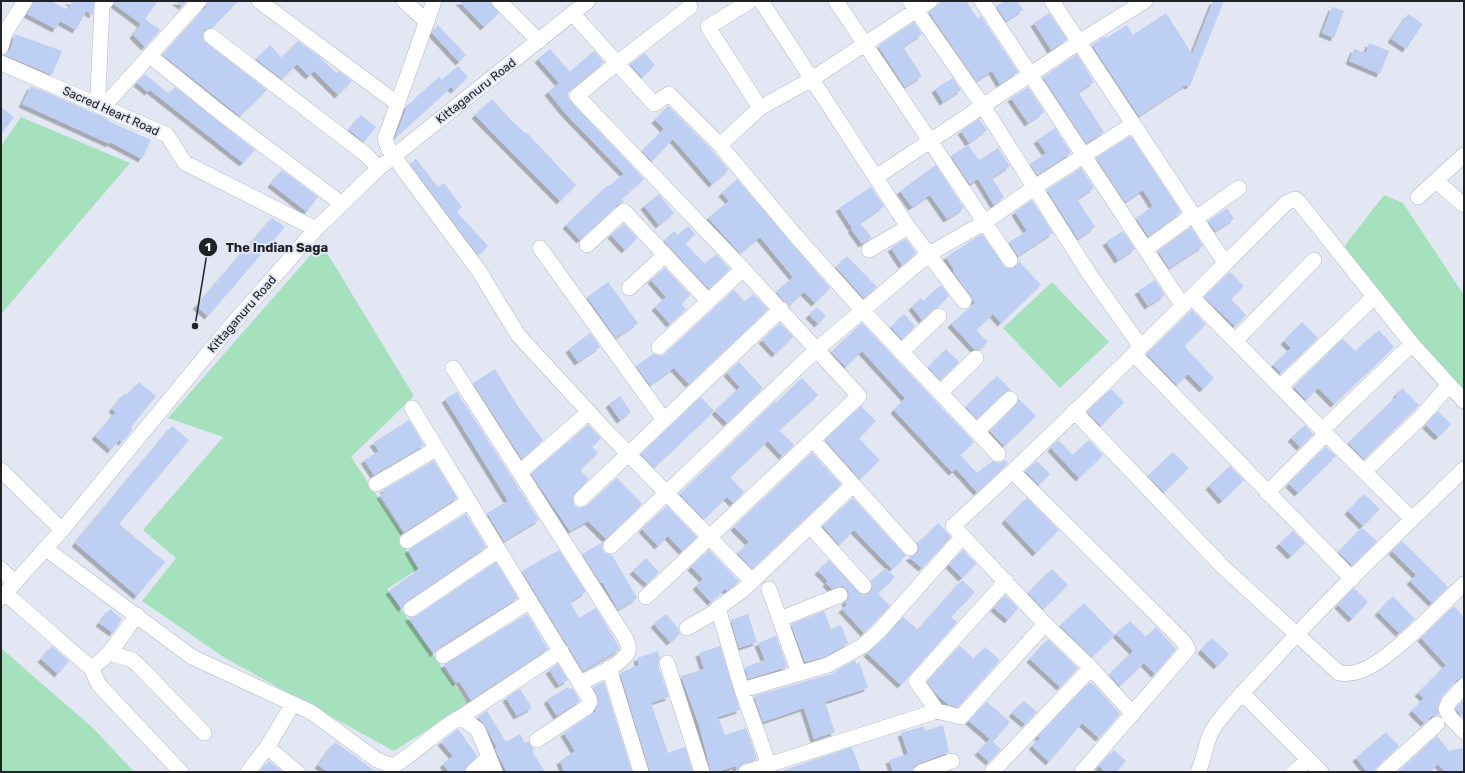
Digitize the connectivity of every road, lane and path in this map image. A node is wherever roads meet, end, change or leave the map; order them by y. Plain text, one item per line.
1 (25, 1) edge
2 (106, 1) edge
3 (199, 1) edge
4 (259, 1) edge
5 (404, 1) edge
6 (434, 1) edge
7 (499, 1) edge
8 (588, 1) edge
9 (750, 1) edge
10 (761, 1) edge
11 (836, 1) edge
12 (930, 1) edge
13 (982, 1) edge
14 (1052, 1) edge
15 (1145, 1) edge
16 (913, 6) edge
17 (690, 7) dead end
18 (573, 14) junction
19 (427, 22) junction
20 (211, 36) dead end
21 (539, 41) junction
22 (1079, 42) junction
23 (865, 44) junction
24 (1, 47) edge
25 (150, 56) junction
26 (1, 63) edge
27 (616, 63) junction
28 (1031, 74) junction
29 (812, 79) junction
30 (398, 104) junction
31 (983, 106) junction
32 (104, 107) junction
33 (760, 108) junction
34 (1133, 124) junction
35 (931, 141) junction
36 (720, 145) junction
37 (1464, 155) edge
38 (393, 156) junction
39 (1085, 156) junction
40 (379, 168) junction
41 (876, 177) junction
42 (1436, 181) junction
43 (1035, 187) junction
44 (1239, 188) dead end
45 (1418, 197) dead end
46 (342, 204) junction
47 (1464, 205) edge
48 (1195, 216) junction
49 (985, 222) junction
50 (908, 227) junction
51 (316, 229) junction
52 (587, 245) dead end
53 (540, 248) dead end
54 (1146, 249) junction
55 (869, 250) dead end
56 (929, 254) junction
57 (665, 255) junction
58 (1010, 260) dead end
59 (1314, 260) dead end
60 (1225, 263) junction
61 (743, 269) junction
62 (629, 288) dead end
63 (1374, 297) junction
64 (708, 301) junction
65 (964, 301) dead end
66 (1188, 302) junction
67 (781, 309) junction
68 (862, 311) junction
69 (939, 316) dead end
70 (1235, 341) junction
71 (1412, 344) junction
72 (659, 347) dead end
73 (816, 350) junction
74 (1137, 350) junction
75 (901, 352) junction
76 (976, 358) dead end
77 (454, 368) dead end
78 (1448, 385) junction
79 (1280, 387) junction
80 (940, 393) junction
81 (1010, 399) dead end
82 (1464, 401) edge
83 (412, 408) dead end
84 (1074, 411) junction
85 (589, 412) junction
86 (664, 420) junction
87 (978, 431) junction
88 (1324, 432) junction
89 (813, 440) junction
90 (436, 448) junction
91 (629, 454) junction
92 (998, 454) dead end
93 (1464, 469) edge
94 (1, 470) edge
95 (520, 472) junction
96 (1012, 472) junction
97 (1364, 472) junction
98 (376, 484) dead end
99 (853, 485) junction
100 (668, 493) junction
101 (1267, 493) junction
102 (580, 499) dead end
103 (469, 501) junction
104 (1412, 519) junction
105 (810, 526) junction
106 (62, 530) junction
107 (963, 536) junction
108 (710, 537) junction
109 (407, 541) dead end
110 (611, 546) dead end
111 (46, 548) junction
112 (910, 548) dead end
113 (498, 550) junction
114 (1, 569) edge
115 (1352, 579) junction
116 (752, 581) junction
117 (1006, 581) junction
118 (1464, 584) edge
119 (864, 586) dead end
120 (770, 589) dead end
121 (7, 591) edge
122 (840, 595) dead end
123 (646, 597) dead end
124 (530, 601) junction
125 (411, 609) dead end
126 (718, 610) junction
127 (137, 615) junction
128 (780, 619) junction
129 (1045, 624) junction
130 (687, 628) dead end
131 (1296, 635) junction
132 (561, 651) junction
133 (110, 653) junction
134 (443, 656) dead end
135 (667, 663) dead end
136 (91, 668) junction
137 (608, 668) junction
138 (1091, 668) junction
139 (799, 673) junction
140 (580, 683) junction
141 (1464, 686) edge
142 (742, 690) junction
143 (1243, 694) junction
144 (293, 704) junction
145 (937, 711) junction
146 (1133, 714) junction
147 (461, 717) junction
148 (1437, 724) dead end
149 (1464, 732) edge
150 (204, 733) dead end
151 (537, 740) dead end
152 (267, 747) junction
153 (489, 758) junction
154 (1308, 760) junction
155 (952, 761) dead end
156 (769, 765) junction
157 (1203, 769) edge
158 (181, 772) edge
159 (248, 772) edge
160 (297, 772) edge
161 (473, 772) edge
162 (495, 772) edge
163 (641, 772) edge
164 (702, 772) edge
165 (746, 772) edge
166 (921, 772) edge
167 (992, 772) edge
168 (1082, 772) edge
169 (1294, 772) edge
170 (1321, 772) edge
171 (1384, 772) edge

1 - 24 street
2 - 32 street
3 - 25 street
4 - 30 street
5 - 19 street
6 - 19 street
7 - 21 street
8 - 18 street, Kittaganuru Road
9 - 33 street
10 - 29 street
11 - 23 street
12 - 16 street
13 - 28 street
14 - 22 street
15 - 22 street
16 - 23 street
16 - 31 street
17 - 27 street
18 - 21 street, Kittaganuru Road
18 - 27 street
19 - 30 street
20 - 40 street
21 - 38 street, Kittaganuru Road
22 - 28 street
22 - 34 street
23 - 29 street
23 - 35 street
25 - 32 street
25 - 46 street
26 - 32 street, Sacred Heart Road
27 - 36 street
27 - 61 street
28 - 31 street
28 - 39 street
29 - 33 street
29 - 41 street
30 - 38 street
31 - 35 street
31 - 43 street
32 - 51 street, Sacred Heart Road
33 - 36 street
34 - 39 street
34 - 48 street
35 - 41 street
35 - 49 street
36 - 68 street
37 - 42 street
38 - 40 street, Kittaganuru Road
38 - 85 street
39 - 43 street
39 - 54 street
40 - 46 street, Kittaganuru Road
41 - 50 street
42 - 45 street
42 - 47 street
43 - 49 street
43 - 74 street
44 - 48 street
46 - 51 street, Kittaganuru Road
48 - 54 street
48 - 60 street
49 - 56 street
49 - 58 street
50 - 55 street
50 - 56 street
51 - 106 street, Kittaganuru Road
52 - 57 street
53 - 86 street
54 - 66 street
56 - 65 street
56 - 68 street
57 - 62 street
57 - 64 street
59 - 70 street
60 - 63 street
60 - 66 street
61 - 64 street
61 - 67 street
63 - 71 street
63 - 79 street
64 - 72 street
66 - 70 street
66 - 74 street
67 - 73 street
67 - 86 street
68 - 73 street
68 - 75 street
69 - 75 street
70 - 79 street
71 - 78 street
71 - 88 street
73 - 89 street
73 - 100 street
74 - 84 street
74 - 101 street
75 - 80 street
76 - 80 street
77 - 95 street
78 - 82 street
78 - 97 street
79 - 88 street
80 - 87 street
81 - 87 street
83 - 90 street
84 - 96 street
84 - 131 street
85 - 91 street
85 - 95 street
86 - 91 street
87 - 92 street
88 - 97 street
88 - 101 street
89 - 99 street
89 - 108 street
90 - 98 street
90 - 103 street
91 - 100 street
91 - 102 street
93 - 104 street
94 - 106 street
95 - 137 street
96 - 107 street
96 - 146 street
97 - 104 street
99 - 105 street
99 - 112 street
100 - 108 street
100 - 110 street
101 - 115 street
103 - 109 street
103 - 113 street
104 - 115 street
105 - 116 street
105 - 119 street
106 - 111 street, Kittaganuru Road
107 - 117 street
107 - 139 street
108 - 116 street
108 - 123 street
111 - 121 street, Kittaganuru Road
111 - 127 street
113 - 124 street
113 - 125 street
114 - 121 street
115 - 131 street
116 - 126 street
117 - 129 street
117 - 145 street
118 - 131 street
120 - 128 street
121 - 136 street
122 - 128 street
124 - 132 street
124 - 134 street
126 - 130 street
126 - 142 street
127 - 133 street
127 - 144 street
128 - 139 street
129 - 138 street
129 - 145 street
131 - 143 street
132 - 140 street
132 - 147 street
133 - 136 street
133 - 150 street
135 - 164 street
136 - 158 street
137 - 140 street
137 - 163 street
138 - 146 street
138 - 167 street
139 - 142 street
140 - 151 street
141 - 149 street
142 - 156 street
143 - 154 street
143 - 157 street
144 - 147 street
144 - 152 street
145 - 156 street
146 - 168 street
147 - 153 street
148 - 171 street
152 - 159 street
152 - 160 street
153 - 161 street
153 - 162 street
154 - 169 street
154 - 170 street
155 - 166 street
156 - 165 street

